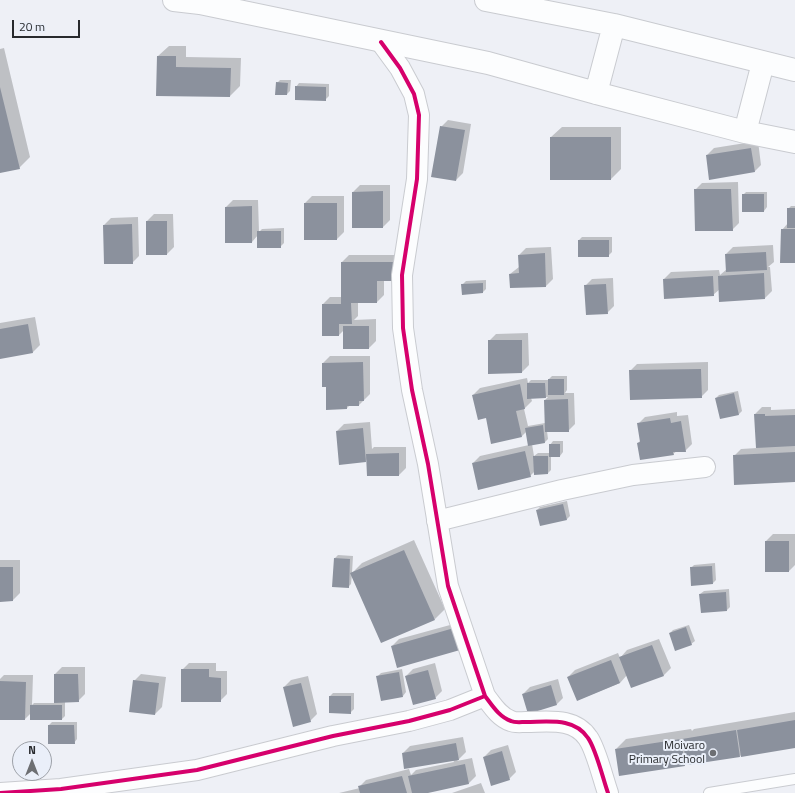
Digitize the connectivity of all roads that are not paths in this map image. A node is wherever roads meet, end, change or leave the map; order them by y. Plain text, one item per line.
1 (174, 0) edge
2 (486, 0) edge
3 (614, 25) junction
4 (381, 42) junction
5 (763, 63) junction
6 (795, 70) edge
7 (596, 94) junction
8 (745, 132) junction
9 (795, 142) edge
10 (705, 466) dead end
11 (437, 521) junction
12 (485, 696) junction
13 (795, 779) edge
14 (0, 793) edge
15 (608, 793) edge
16 (709, 793) edge

1 - 4 highway
2 - 3 highway
3 - 5 highway
3 - 7 highway
4 - 7 highway
4 - 11 street
5 - 6 highway
5 - 8 highway
7 - 8 highway
8 - 9 highway
10 - 11 street
11 - 12 street
12 - 14 street
12 - 15 street
13 - 16 lane

